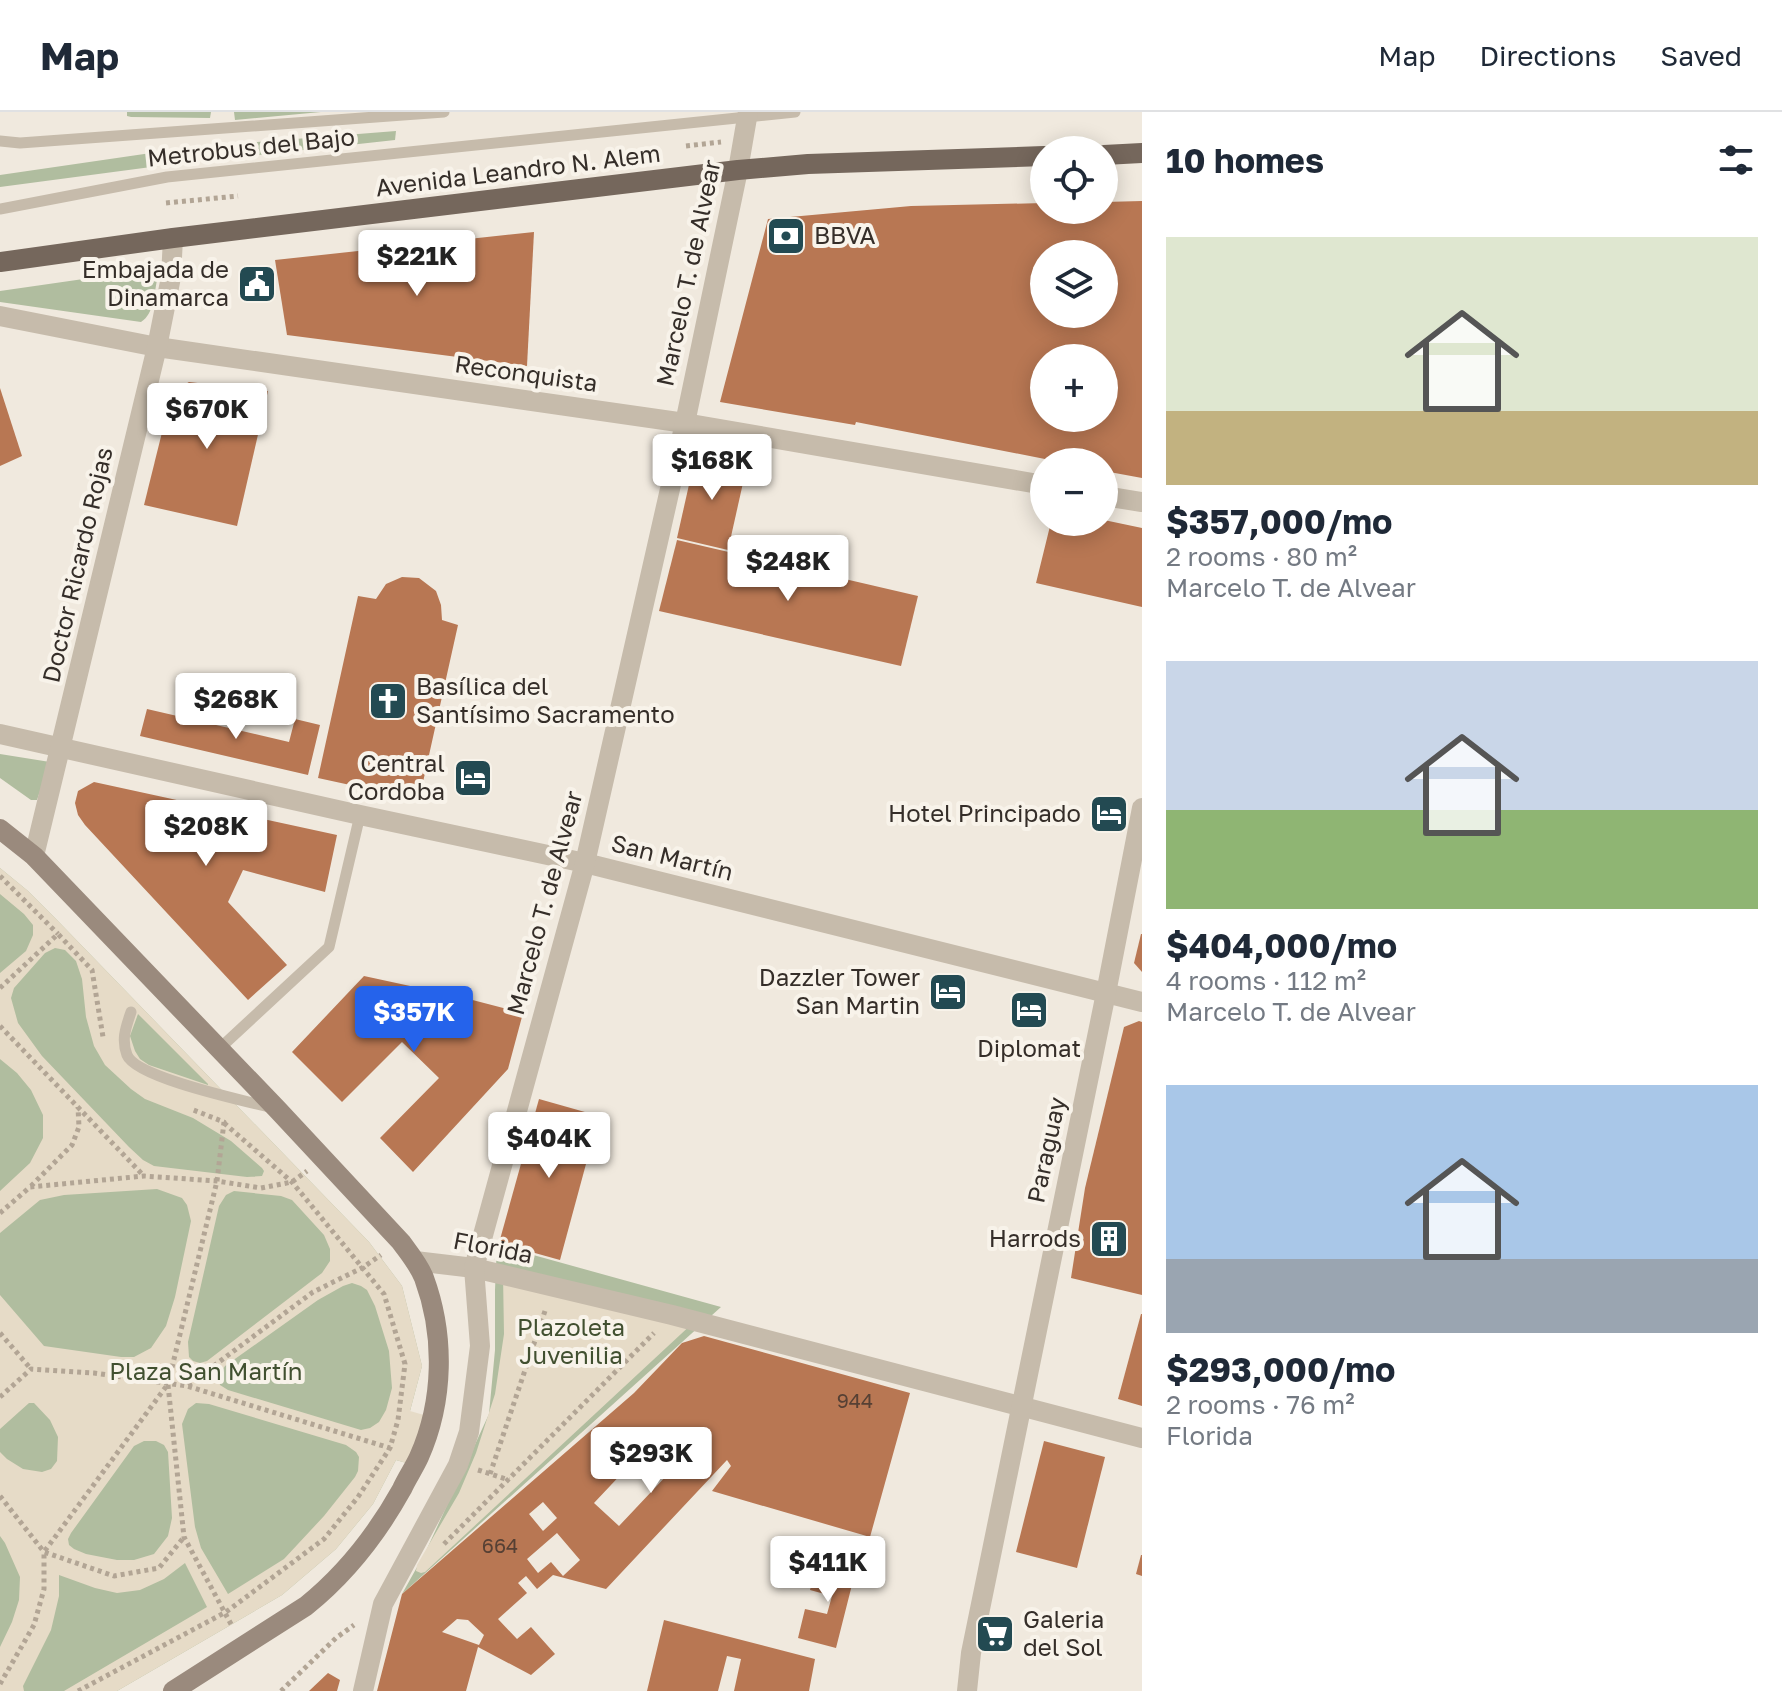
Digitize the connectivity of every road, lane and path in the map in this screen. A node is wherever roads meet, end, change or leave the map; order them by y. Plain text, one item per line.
1 (444, 112) edge
2 (795, 112) edge
3 (748, 115) edge
4 (0, 141) edge
5 (722, 142) dead end
6 (686, 146) dead end
7 (1142, 153) edge
8 (1118, 154) edge
9 (1030, 156) edge
10 (738, 170) junction
11 (238, 196) dead end
12 (166, 203) dead end
13 (0, 209) edge
14 (173, 238) junction
15 (0, 262) edge
16 (0, 316) edge
17 (157, 347) junction
18 (685, 423) junction
19 (1030, 483) edge
20 (1118, 498) edge
21 (1142, 502) edge
22 (0, 734) edge
23 (61, 747) junction
24 (1142, 808) edge
25 (360, 815) junction
26 (0, 829) edge
27 (34, 856) junction
28 (585, 863) junction
29 (0, 876) edge
30 (58, 934) dead end
31 (46, 944) dead end
32 (0, 988) edge
33 (1106, 993) junction
34 (1142, 1002) edge
35 (131, 1012) dead end
36 (0, 1026) edge
37 (219, 1049) junction
38 (78, 1107) junction
39 (277, 1109) junction
40 (224, 1122) dead end
41 (303, 1174) dead end
42 (144, 1176) junction
43 (217, 1181) junction
44 (292, 1182) junction
45 (30, 1187) junction
46 (0, 1213) edge
47 (415, 1261) junction
48 (362, 1268) junction
49 (474, 1268) junction
50 (553, 1287) junction
51 (672, 1315) junction
52 (0, 1333) edge
53 (31, 1369) junction
54 (168, 1384) junction
55 (187, 1386) junction
56 (0, 1397) edge
57 (1021, 1406) junction
58 (1142, 1438) edge
59 (390, 1448) junction
60 (458, 1465) junction
61 (490, 1474) junction
62 (509, 1480) junction
63 (0, 1496) edge
64 (184, 1537) junction
65 (437, 1551) dead end
66 (44, 1552) junction
67 (383, 1604) junction
68 (226, 1612) junction
69 (0, 1684) edge
70 (78, 1691) edge
71 (173, 1691) edge
72 (281, 1691) edge
73 (363, 1691) edge
74 (967, 1691) edge

1 - 4 lane, Metrobus del Bajo
2 - 3 lane, Metrobus del Bajo
3 - 10 street, Marcelo T. de Alvear
3 - 13 lane, Metrobus del Bajo
5 - 6 path
7 - 8 main road
9 - 10 main road, Avenida Leandro N. Alem
10 - 14 main road, Avenida Leandro N. Alem
10 - 18 street, Marcelo T. de Alvear
11 - 12 path
14 - 15 main road, Avenida Leandro N. Alem
14 - 17 street, Doctor Ricardo Rojas
16 - 17 street, Reconquista
17 - 18 street, Reconquista
17 - 23 street, Doctor Ricardo Rojas
18 - 19 street, Reconquista
18 - 28 street, Marcelo T. de Alvear
20 - 21 street
22 - 23 street, San Martín
23 - 25 street, San Martín
23 - 27 street, Doctor Ricardo Rojas
24 - 33 street, Paraguay
25 - 28 street, San Martín
25 - 37 lane
26 - 27 main road
27 - 37 main road
28 - 33 street, San Martín
28 - 49 street, Marcelo T. de Alvear
29 - 30 path
31 - 32 path
33 - 34 street, San Martín
33 - 57 street, Paraguay
35 - 39 lane
36 - 38 path
37 - 39 main road
38 - 42 path
38 - 45 path
39 - 47 main road
40 - 44 path
41 - 44 path
42 - 43 path
42 - 45 path
43 - 44 path
43 - 54 path
44 - 48 path
45 - 46 path
47 - 49 street, Florida
47 - 71 main road
48 - 55 path
48 - 59 path
49 - 50 street, Florida
49 - 60 street, Marcelo T. de Alvear
50 - 51 street, Florida
50 - 61 path
51 - 57 street, Florida
51 - 62 path
52 - 53 path
53 - 54 path
53 - 56 path
54 - 55 path
54 - 64 path
54 - 66 path
55 - 59 path
57 - 58 street, Florida
57 - 74 street, Paraguay
59 - 68 path
60 - 61 path
60 - 67 street, Marcelo T. de Alvear
61 - 62 path
62 - 65 path
63 - 66 path
64 - 66 path
64 - 68 path
66 - 69 path
67 - 72 path
67 - 73 street, Marcelo T. de Alvear
68 - 70 path

